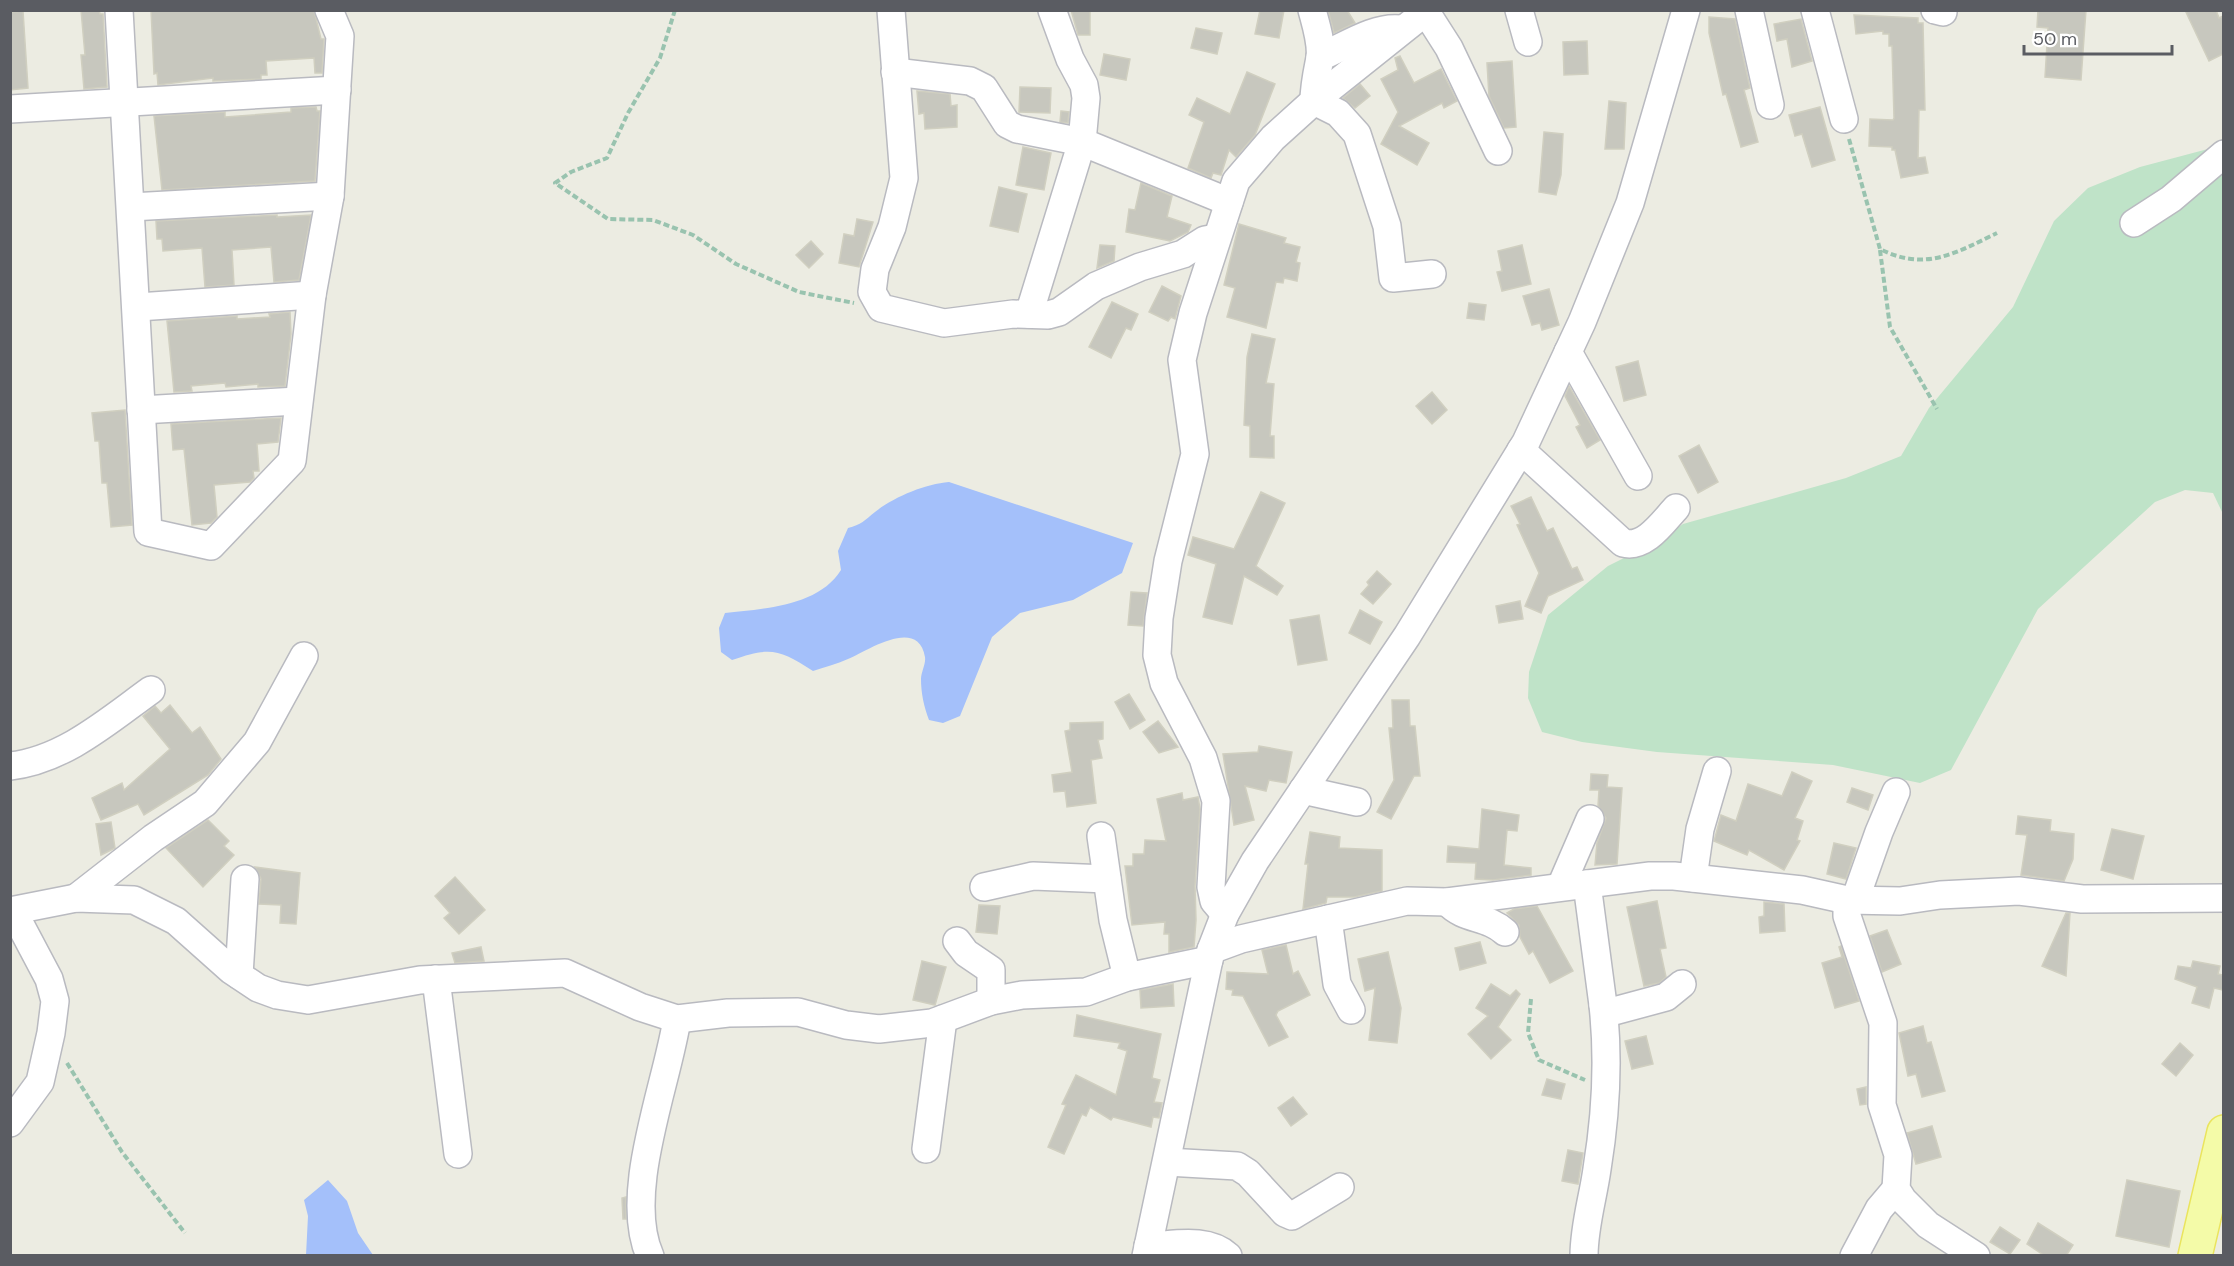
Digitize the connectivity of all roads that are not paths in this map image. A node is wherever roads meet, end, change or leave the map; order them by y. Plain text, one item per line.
1 (119, 10) edge
2 (328, 10) edge
3 (891, 10) edge
4 (1052, 10) edge
5 (1312, 10) edge
6 (1519, 10) edge
7 (1696, 10) edge
8 (1749, 10) edge
9 (1815, 10) edge
10 (1427, 11) edge
11 (1685, 11) edge
12 (1405, 30) junction
13 (1528, 42) dead end
14 (1320, 57) junction
15 (895, 72) junction
16 (337, 90) junction
17 (1314, 101) junction
18 (124, 102) junction
19 (1770, 105) dead end
20 (10, 109) edge
21 (1844, 119) road end
22 (1082, 142) junction
23 (1498, 151) dead end
24 (2223, 154) edge
25 (330, 196) junction
26 (1229, 202) junction
27 (131, 207) junction
28 (2134, 222) dead end
29 (1216, 238) junction
30 (1432, 274) dead end
31 (312, 295) junction
32 (138, 307) junction
33 (1029, 314) junction
34 (1568, 352) junction
35 (297, 401) junction
36 (141, 410) junction
37 (1521, 450) junction
38 (1638, 476) dead end
39 (1676, 508) dead end
40 (304, 657) dead end
41 (151, 690) dead end
42 (10, 766) edge
43 (1717, 771) dead end
44 (1303, 790) junction
45 (1896, 792) dead end
46 (1357, 802) dead end
47 (1590, 819) dead end
48 (1101, 836) dead end
49 (1693, 878) junction
50 (245, 879) dead end
51 (1107, 879) junction
52 (1574, 885) junction
53 (984, 887) dead end
54 (76, 898) junction
55 (2223, 898) edge
56 (1851, 900) junction
57 (1447, 902) junction
58 (12, 911) edge
59 (1225, 914) junction
60 (1328, 919) junction
61 (1506, 932) dead end
62 (957, 941) dead end
63 (1210, 955) junction
64 (239, 975) junction
65 (1127, 977) junction
66 (436, 979) junction
67 (1682, 984) dead end
68 (991, 1001) junction
69 (1603, 1005) junction
70 (1352, 1010) dead end
71 (943, 1018) junction
72 (677, 1019) junction
73 (10, 1123) edge
74 (2223, 1132) edge
75 (926, 1149) dead end
76 (458, 1155) dead end
77 (1167, 1162) junction
78 (1340, 1187) dead end
79 (1896, 1189) junction
80 (1147, 1251) edge
81 (643, 1253) edge
82 (1228, 1256) edge
83 (1584, 1256) edge
84 (1854, 1256) edge
85 (1976, 1256) edge
86 (2195, 1256) edge

1 - 18 street
2 - 16 street
3 - 15 street
4 - 22 street
5 - 14 street
6 - 13 street
7 - 11 street
8 - 19 street
9 - 21 street
10 - 12 street
10 - 23 street
11 - 34 street
12 - 14 street
12 - 17 street
14 - 17 street
15 - 22 street
15 - 33 street
16 - 18 street
16 - 25 street
17 - 26 street
17 - 30 street
18 - 20 street
18 - 27 street
22 - 26 street
22 - 33 street
24 - 28 street
25 - 27 street
25 - 31 street
26 - 29 street
27 - 32 street
29 - 33 street
29 - 59 street
31 - 32 street
31 - 35 street
32 - 36 street
34 - 37 street
34 - 38 street
35 - 36 street
35 - 36 street
37 - 39 street
37 - 44 street
40 - 54 street
41 - 42 street
43 - 49 street
44 - 46 street
44 - 59 street
45 - 56 street
47 - 52 street
48 - 51 street
49 - 52 street
49 - 56 street
50 - 64 street
51 - 53 street
51 - 65 street
52 - 57 street
52 - 69 street
54 - 58 street
54 - 64 street
55 - 56 street
56 - 79 street
57 - 60 street
57 - 61 street
58 - 73 street
59 - 63 street
60 - 63 street
60 - 70 street
62 - 68 street
63 - 65 street
63 - 77 street
64 - 66 street
65 - 68 street
66 - 72 street
66 - 76 street
67 - 69 street
68 - 71 street
69 - 83 street
71 - 72 street
71 - 75 street
72 - 81 street
74 - 86 main road
77 - 78 street
77 - 80 street
79 - 84 street
79 - 85 street
80 - 82 street

